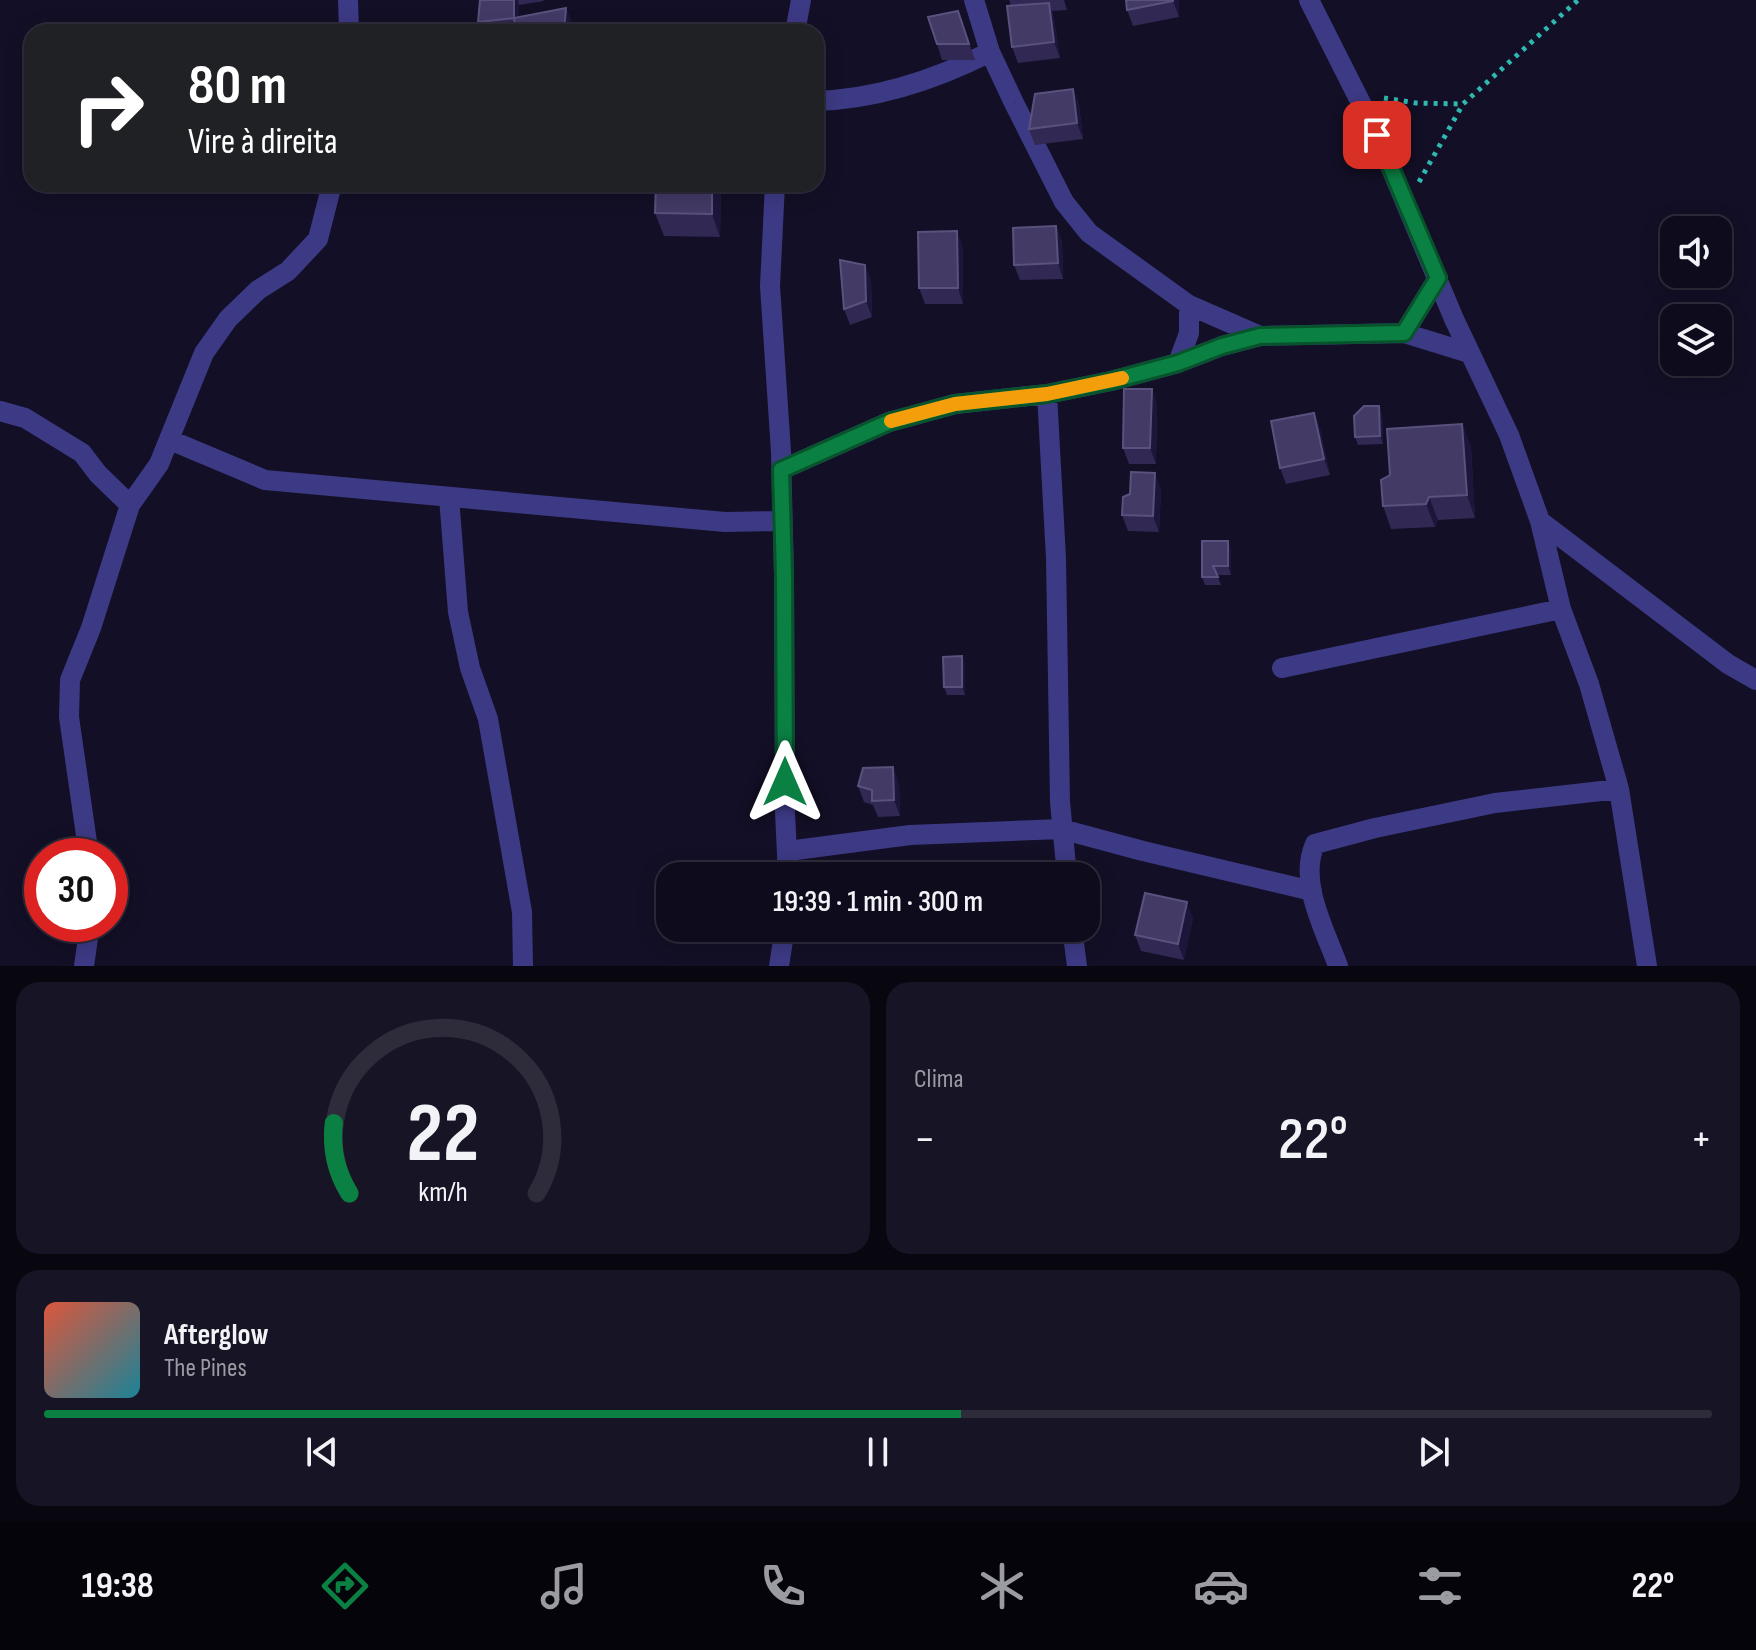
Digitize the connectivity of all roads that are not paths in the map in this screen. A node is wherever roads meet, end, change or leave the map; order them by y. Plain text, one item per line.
1 (348, 0) edge
2 (801, 0) edge
3 (974, 0) edge
4 (1309, 0) edge
5 (349, 24) edge
6 (796, 24) edge
7 (990, 52) junction
8 (824, 101) edge
9 (330, 192) edge
10 (775, 192) edge
11 (1438, 278) junction
12 (1189, 305) junction
13 (1404, 333) junction
14 (1260, 336) junction
15 (1469, 353) junction
16 (1178, 363) junction
17 (1047, 394) junction
18 (0, 411) edge
19 (170, 440) junction
20 (781, 470) junction
21 (449, 497) junction
22 (130, 505) junction
23 (781, 521) junction
24 (1540, 521) junction
25 (1561, 609) junction
26 (1282, 668) dead end
27 (1756, 680) edge
28 (1619, 789) junction
29 (1061, 829) junction
30 (86, 838) edge
31 (788, 851) junction
32 (788, 862) edge
33 (1065, 862) edge
34 (1312, 891) junction
35 (87, 942) edge
36 (783, 942) edge
37 (1074, 942) edge
38 (84, 966) edge
39 (523, 966) edge
40 (779, 966) edge
41 (1077, 966) edge
42 (1338, 966) edge
43 (1647, 966) edge

1 - 5 street
2 - 6 street
3 - 7 street
4 - 11 street
7 - 8 street
7 - 12 street
9 - 19 street
10 - 20 street
11 - 13 street
11 - 15 street
12 - 14 street
12 - 16 street
13 - 14 street
13 - 15 street
14 - 16 street
15 - 24 street
16 - 17 street
17 - 20 street
17 - 29 street
18 - 22 street
19 - 21 street
19 - 22 street
20 - 23 street
21 - 23 street
21 - 39 street
22 - 30 street
23 - 31 street
24 - 25 street
24 - 27 street
25 - 26 street
25 - 28 street
28 - 34 street
28 - 43 street
29 - 31 street
29 - 33 street
29 - 34 street
31 - 32 street
34 - 42 street
35 - 38 street
36 - 40 street
37 - 41 street

